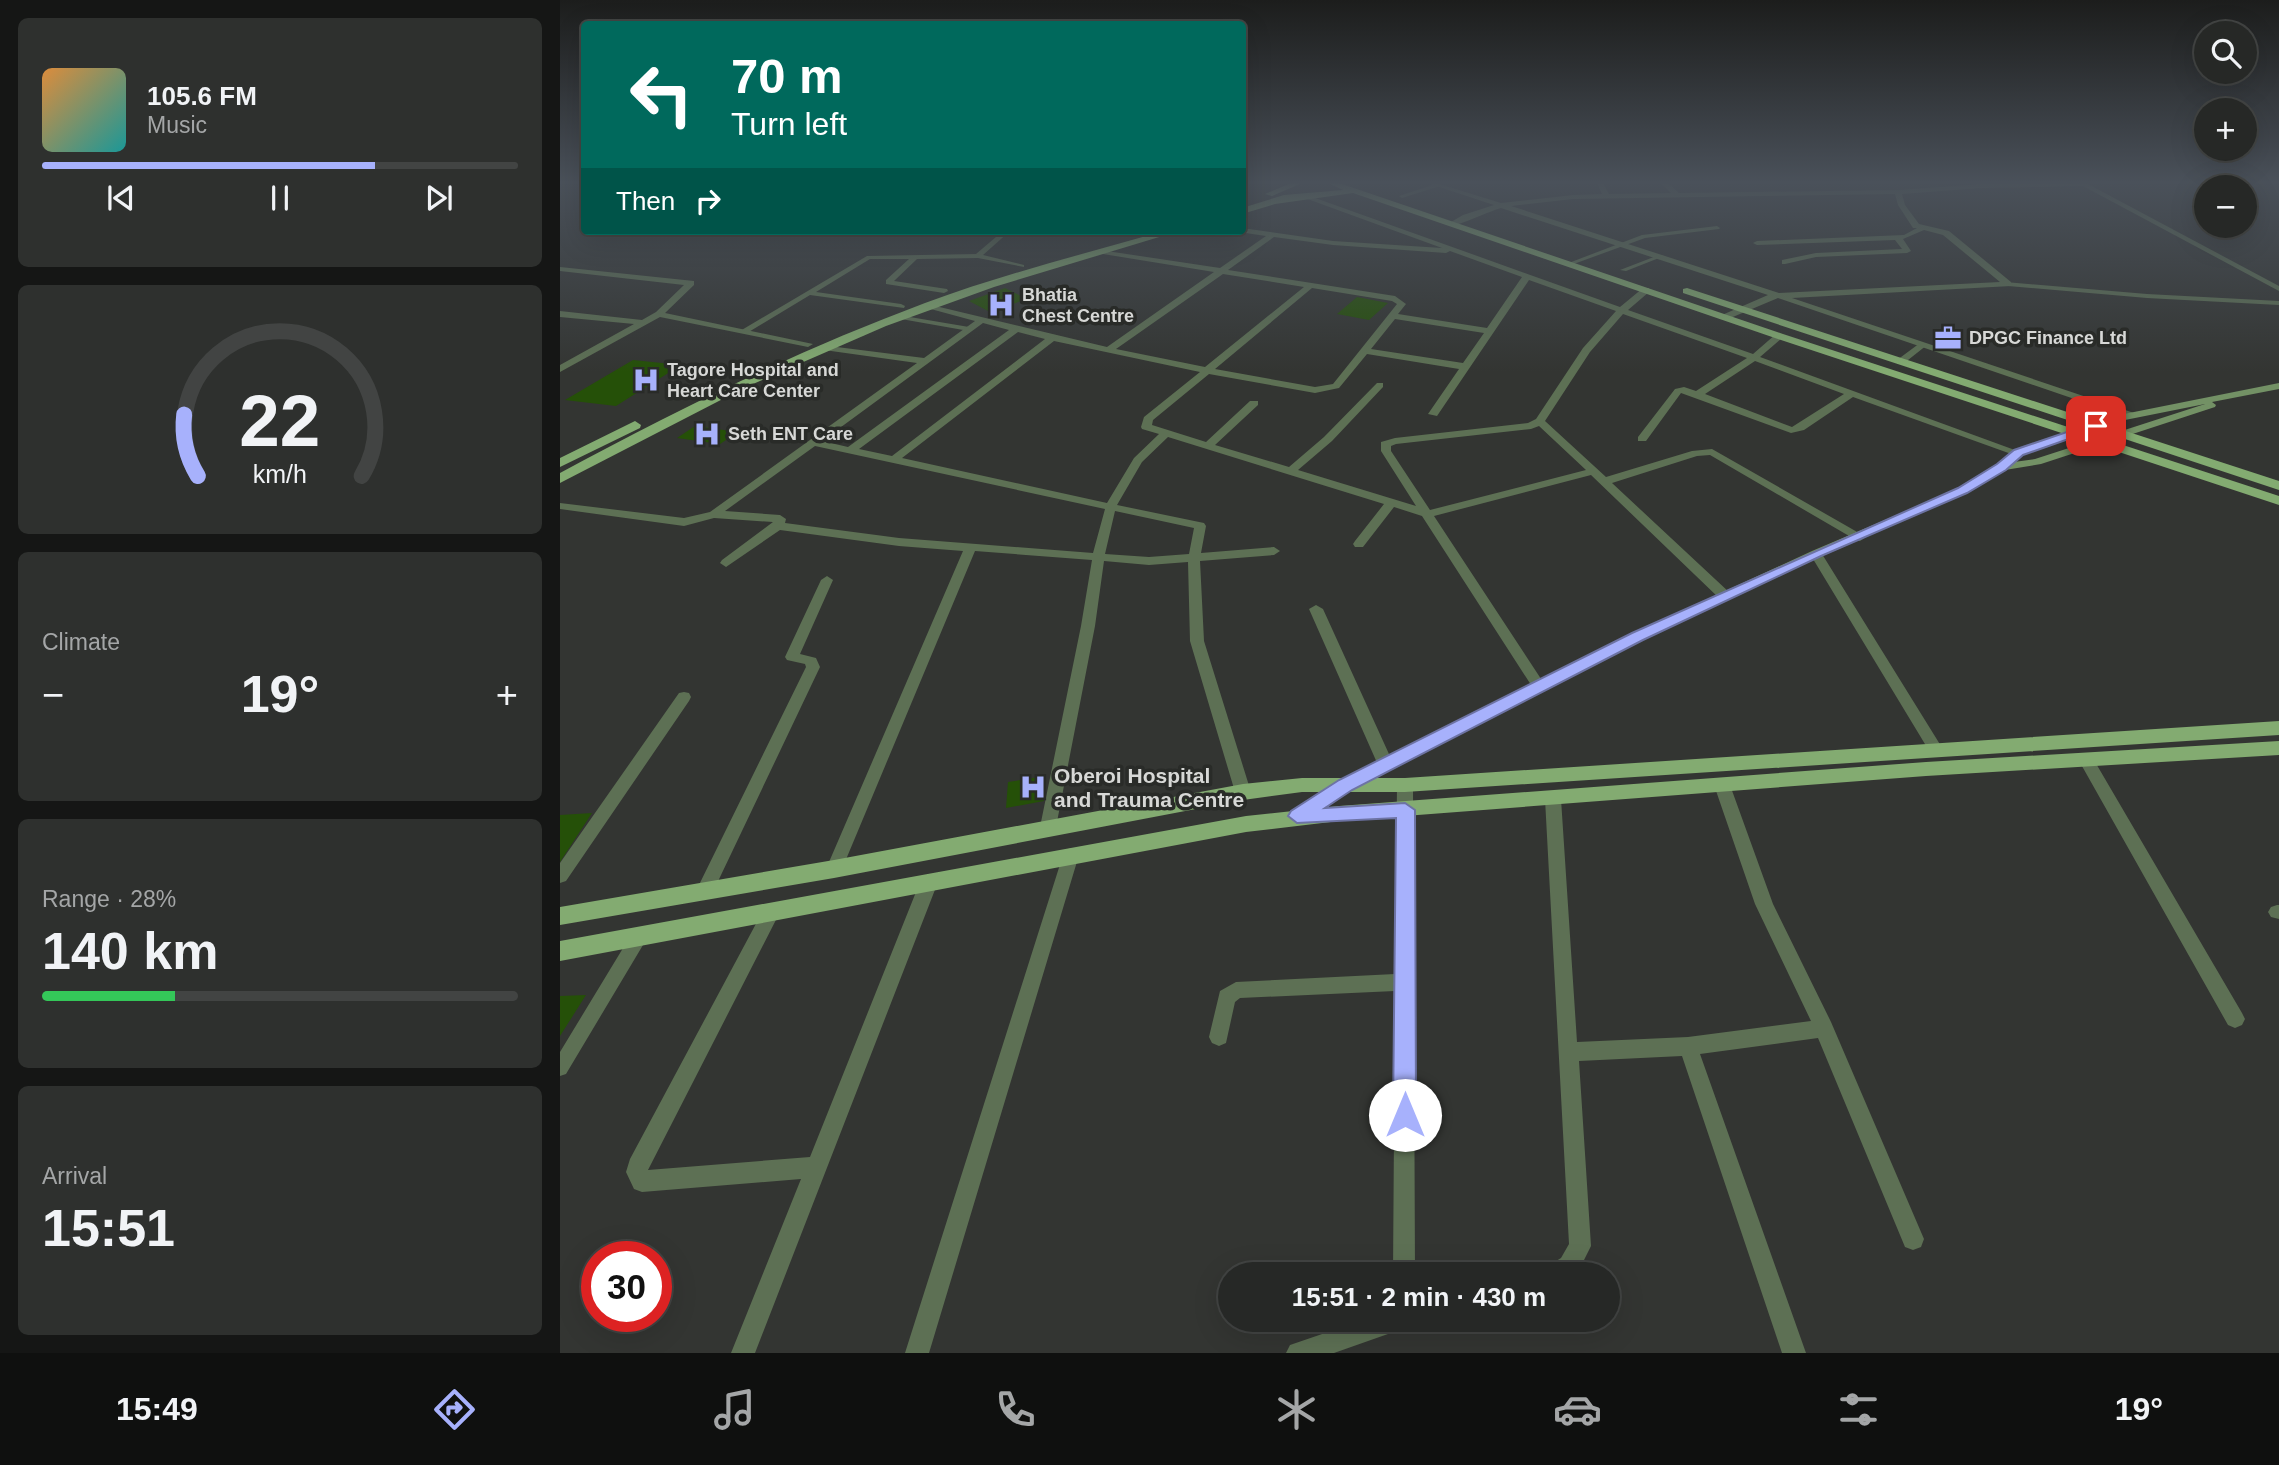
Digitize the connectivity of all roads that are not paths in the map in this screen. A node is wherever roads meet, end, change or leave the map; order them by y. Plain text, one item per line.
1 (989, 246) edge
2 (1091, 246) edge
3 (1123, 246) edge
4 (1257, 246) edge
5 (1379, 246) edge
6 (1448, 246) edge
7 (1516, 246) edge
8 (1553, 246) edge
9 (1612, 246) edge
10 (1629, 246) edge
11 (1904, 246) edge
12 (1962, 246) edge
13 (2194, 246) edge
14 (1103, 252) junction
15 (1465, 252) junction
16 (916, 256) junction
17 (978, 256) junction
18 (1586, 257) junction
19 (1661, 257) junction
20 (1785, 262) dead end
21 (1569, 264) junction
22 (1022, 266) junction
23 (560, 269) edge
24 (1624, 270) junction
25 (1223, 271) junction
26 (1527, 276) junction
27 (2008, 284) junction
28 (1311, 285) junction
29 (2279, 289) edge
30 (1646, 290) junction
31 (944, 291) junction
32 (809, 293) junction
33 (1773, 296) junction
34 (2279, 303) edge
35 (930, 306) junction
36 (1620, 309) junction
37 (1742, 309) junction
38 (901, 311) junction
39 (659, 314) junction
40 (560, 315) edge
41 (1393, 316) junction
42 (1725, 317) junction
43 (981, 321) junction
44 (645, 323) junction
45 (969, 329) junction
46 (1015, 330) junction
47 (744, 331) junction
48 (1490, 331) junction
49 (1779, 336) junction
50 (1052, 338) junction
51 (808, 344) junction
52 (1923, 345) junction
53 (824, 347) junction
54 (1108, 351) junction
55 (1365, 351) junction
56 (1755, 357) junction
57 (927, 361) junction
58 (1900, 362) junction
59 (1467, 367) junction
60 (560, 369) edge
61 (1209, 371) junction
62 (1380, 385) dead end
63 (2279, 387) edge
64 (1852, 393) junction
65 (1699, 394) junction
66 (2229, 398) junction
67 (1254, 403) dead end
68 (1433, 414) dead end
69 (2130, 415) junction
70 (1540, 421) junction
71 (2096, 426) junction
72 (1165, 433) junction
73 (2074, 433) junction
74 (2120, 434) junction
75 (1642, 439) dead end
76 (2098, 441) junction
77 (816, 443) junction
78 (1208, 446) junction
79 (851, 450) junction
80 (2018, 453) junction
81 (896, 458) junction
82 (560, 463) edge
83 (2002, 467) junction
84 (1291, 471) junction
85 (1591, 472) junction
86 (560, 479) edge
87 (1603, 482) junction
88 (2279, 486) edge
89 (2279, 501) edge
90 (1391, 503) junction
91 (560, 506) edge
92 (1111, 506) junction
93 (714, 514) junction
94 (1429, 514) junction
95 (778, 526) junction
96 (1860, 537) junction
97 (1359, 544) dead end
98 (971, 547) junction
99 (1274, 551) dead end
100 (1816, 554) junction
101 (1098, 558) junction
102 (1194, 560) junction
103 (726, 563) dead end
104 (827, 580) dead end
105 (1725, 596) junction
106 (1316, 609) dead end
107 (1538, 685) junction
108 (684, 697) dead end
109 (2279, 728) edge
110 (2279, 748) edge
111 (1936, 750) junction
112 (2086, 759) junction
113 (1386, 765) junction
114 (1346, 785) junction
115 (1405, 785) junction
116 (1722, 785) junction
117 (1243, 792) junction
118 (1553, 799) junction
119 (1405, 810) junction
120 (1297, 816) junction
121 (1048, 827) junction
122 (1071, 855) junction
123 (834, 869) junction
124 (560, 876) edge
125 (929, 882) junction
126 (705, 891) junction
127 (771, 912) junction
128 (560, 916) edge
129 (641, 935) junction
130 (560, 951) edge
131 (1405, 982) junction
132 (2235, 1019) dead end
133 (1824, 1028) junction
134 (1219, 1037) dead end
135 (1688, 1046) junction
136 (1567, 1052) junction
137 (560, 1068) edge
138 (818, 1167) junction
139 (1913, 1239) dead end
140 (1404, 1262) edge
141 (1571, 1262) edge
142 (1360, 1332) edge
143 (743, 1353) edge
144 (917, 1353) edge
145 (1298, 1353) edge
146 (1794, 1353) edge

1 - 17 lane
2 - 22 main road
3 - 14 main road
4 - 25 street
5 - 15 street
6 - 15 street
7 - 21 main road
8 - 18 main road
9 - 18 lane
10 - 19 street
11 - 20 street
12 - 27 street
13 - 29 street
14 - 25 street
14 - 35 main road
15 - 26 street
16 - 17 lane
16 - 31 lane
16 - 32 lane
17 - 22 lane
18 - 21 lane
18 - 24 main road
19 - 24 lane
19 - 33 street
21 - 30 main road
22 - 31 main road
23 - 39 street
24 - 37 main road
25 - 28 street
25 - 54 street
26 - 36 street
26 - 48 street
27 - 33 street
27 - 34 lane
28 - 41 street
28 - 61 street
30 - 36 street
30 - 42 main road
31 - 38 main road
32 - 38 lane
32 - 47 lane
33 - 37 street
33 - 52 street
35 - 38 main road
35 - 43 street
36 - 56 street
36 - 70 street
37 - 42 street
37 - 58 main road
38 - 45 lane
38 - 51 main road
38 - 53 main road
39 - 44 street
39 - 47 street
40 - 44 street
41 - 48 street
41 - 55 street
42 - 49 main road
43 - 45 street
43 - 46 street
44 - 60 street
45 - 57 street
46 - 50 street
46 - 79 street
47 - 51 street
48 - 59 street
49 - 56 street
49 - 73 main road
50 - 54 street
50 - 81 street
51 - 82 main road
52 - 58 lane
52 - 69 street
53 - 57 street
53 - 86 main road
54 - 61 street
55 - 59 street
55 - 61 street
56 - 64 street
56 - 65 street
57 - 77 street
58 - 71 main road
59 - 68 street
61 - 72 street
62 - 84 street
63 - 66 main road
64 - 65 street
64 - 80 street
65 - 75 street
66 - 69 main road
66 - 74 main road
67 - 78 street
69 - 71 main road
70 - 85 street
70 - 94 street
71 - 73 main road
71 - 74 main road
72 - 78 street
72 - 92 street
73 - 76 main road
73 - 80 main road
74 - 76 main road
74 - 88 main road
76 - 83 main road
76 - 89 main road
77 - 79 street
77 - 93 street
78 - 84 street
79 - 81 street
80 - 83 main road
81 - 92 street
83 - 96 main road
84 - 90 street
85 - 87 street
85 - 94 street
87 - 96 street
87 - 105 street
90 - 94 street
90 - 97 street
91 - 93 street
92 - 101 street
92 - 102 street
93 - 95 street
94 - 107 street
95 - 98 street
95 - 103 street
96 - 100 main road
98 - 101 street
98 - 123 street
99 - 102 street
100 - 105 main road
100 - 111 street
101 - 102 street
101 - 121 street
102 - 117 street
104 - 126 street
105 - 107 main road
106 - 113 street
107 - 113 main road
108 - 124 street
109 - 111 main road
110 - 112 main road
111 - 115 main road
112 - 116 main road
112 - 132 street
113 - 114 main road
114 - 115 main road
114 - 117 main road
114 - 120 main road
115 - 119 street
116 - 118 main road
116 - 133 street
117 - 121 main road
118 - 119 main road
118 - 136 street
119 - 120 main road
119 - 131 street
120 - 122 main road
121 - 123 main road
122 - 125 main road
122 - 144 street
123 - 126 main road
125 - 127 main road
125 - 138 street
126 - 128 main road
127 - 129 main road
127 - 138 street
129 - 130 main road
129 - 137 lane
131 - 134 street
131 - 140 street
133 - 135 street
133 - 139 street
135 - 136 street
135 - 146 street
136 - 141 street
138 - 143 street
142 - 145 street

